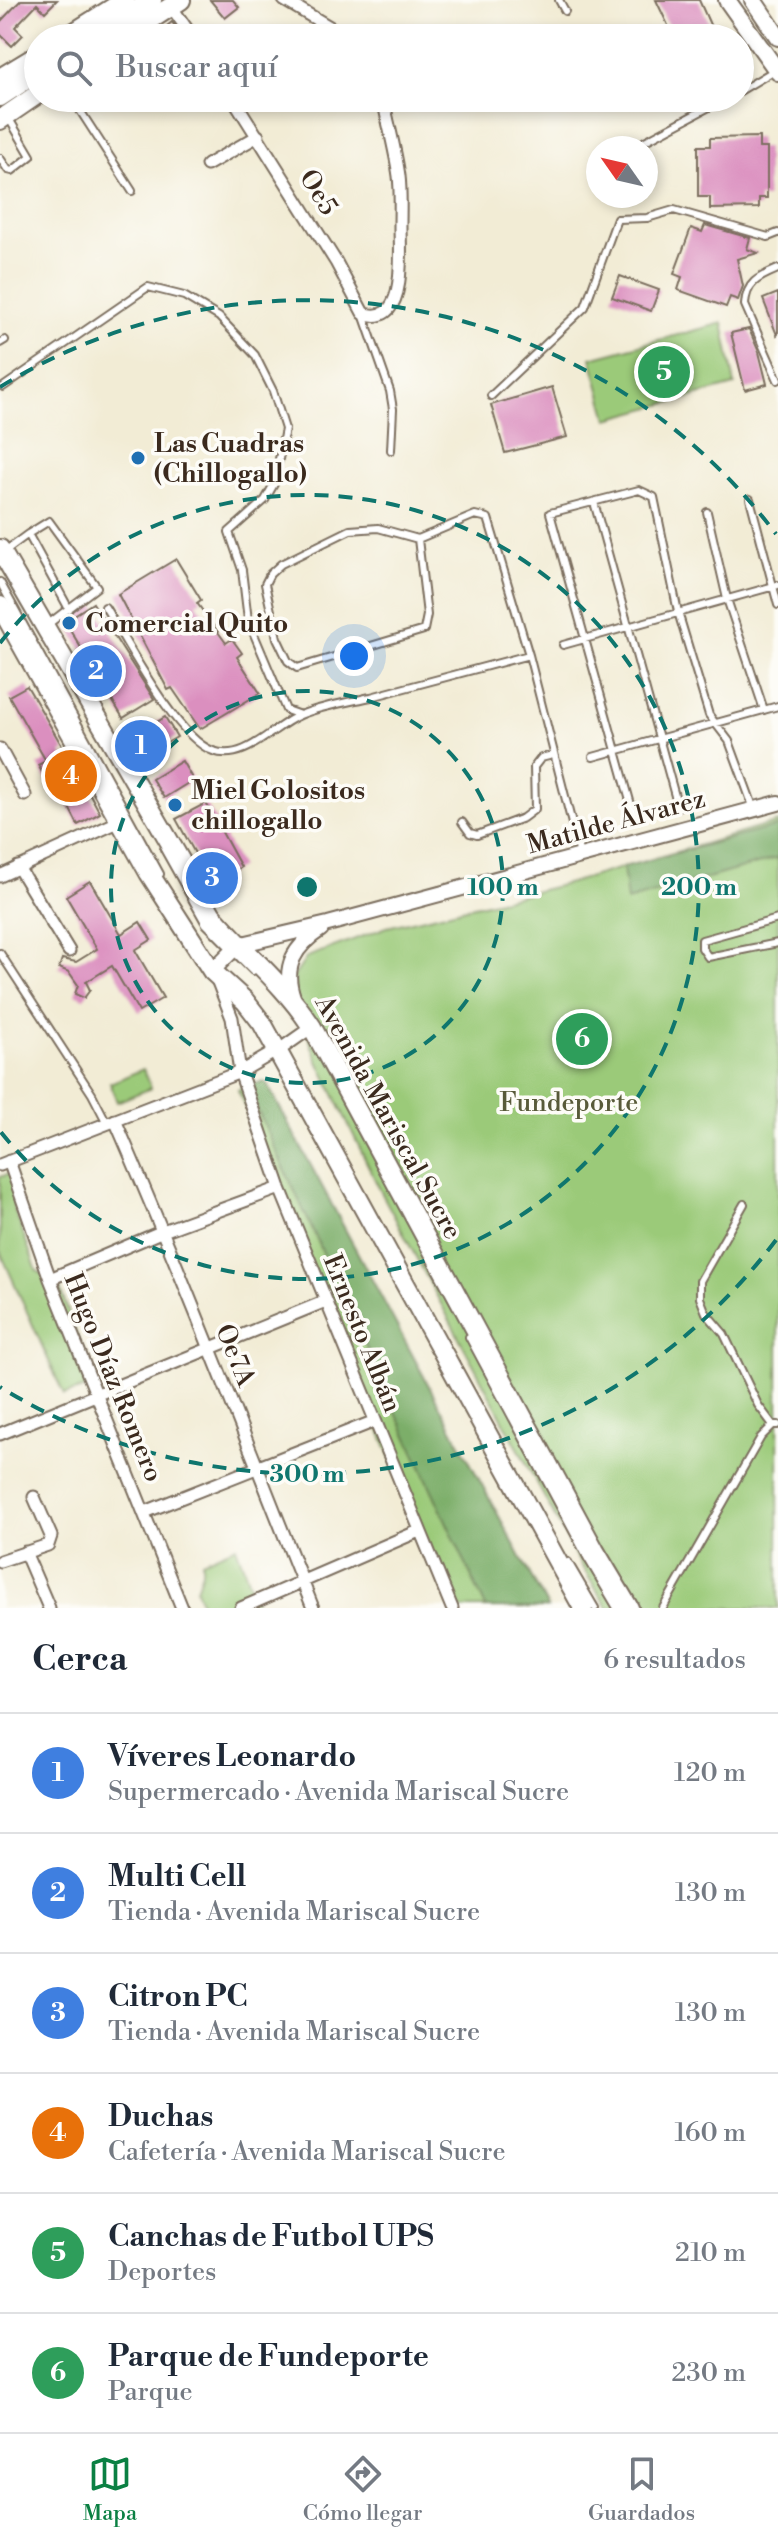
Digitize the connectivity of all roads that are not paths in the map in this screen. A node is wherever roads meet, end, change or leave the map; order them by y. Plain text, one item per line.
1 (125, 0) edge
2 (152, 0) edge
3 (284, 0) edge
4 (559, 0) edge
5 (727, 0) edge
6 (753, 0) edge
7 (176, 3) edge
8 (565, 11) dead end
9 (87, 24) edge
10 (114, 24) edge
11 (144, 24) edge
12 (186, 24) edge
13 (324, 24) edge
14 (744, 24) edge
15 (778, 37) edge
16 (754, 38) edge
17 (24, 63) edge
18 (777, 71) edge
19 (0, 78) edge
20 (24, 81) edge
21 (754, 83) edge
22 (0, 97) edge
23 (24, 104) edge
24 (81, 112) edge
25 (242, 112) edge
26 (386, 112) edge
27 (700, 112) edge
28 (4, 118) edge
29 (258, 136) junction
30 (654, 136) edge
31 (0, 158) edge
32 (207, 165) dead end
33 (132, 191) dead end
34 (778, 233) edge
35 (778, 269) edge
36 (363, 313) junction
37 (778, 380) edge
38 (3, 387) dead end
39 (491, 396) dead end
40 (391, 450) dead end
41 (750, 499) dead end
42 (594, 502) junction
43 (707, 512) dead end
44 (28, 534) junction
45 (418, 539) junction
46 (1, 555) edge
47 (0, 582) edge
48 (775, 586) edge
49 (727, 599) junction
50 (778, 605) edge
51 (0, 606) edge
52 (105, 607) dead end
53 (69, 609) junction
54 (678, 612) junction
55 (44, 627) junction
56 (629, 627) junction
57 (585, 639) junction
58 (563, 645) dead end
59 (529, 655) junction
60 (778, 706) edge
61 (764, 710) junction
62 (300, 715) junction
63 (718, 725) junction
64 (659, 740) junction
65 (0, 749) edge
66 (616, 751) junction
67 (553, 755) junction
68 (593, 757) dead end
69 (25, 795) dead end
70 (778, 803) edge
71 (678, 807) dead end
72 (754, 809) junction
73 (124, 819) junction
74 (635, 819) dead end
75 (462, 822) dead end
76 (580, 855) junction
77 (18, 867) junction
78 (0, 876) edge
79 (778, 919) edge
80 (328, 924) junction
81 (778, 943) edge
82 (235, 948) junction
83 (69, 951) dead end
84 (0, 953) edge
85 (215, 968) junction
86 (293, 997) junction
87 (309, 1029) junction
88 (285, 1052) junction
89 (240, 1072) junction
90 (111, 1122) junction
91 (4, 1163) edge
92 (280, 1188) junction
93 (744, 1204) dead end
94 (163, 1231) junction
95 (50, 1279) junction
96 (326, 1301) junction
97 (454, 1309) dead end
98 (462, 1323) dead end
99 (210, 1350) junction
100 (95, 1393) junction
101 (375, 1421) junction
102 (776, 1425) edge
103 (0, 1434) edge
104 (259, 1467) junction
105 (34, 1497) dead end
106 (145, 1512) junction
107 (419, 1531) junction
108 (25, 1552) junction
109 (563, 1553) dead end
110 (0, 1561) edge
111 (302, 1582) junction
112 (49, 1608) edge
113 (182, 1608) edge
114 (241, 1608) edge
115 (313, 1608) edge
116 (452, 1608) edge
117 (583, 1608) edge
118 (595, 1608) edge
119 (617, 1608) edge
120 (629, 1608) edge
121 (663, 1608) edge

1 - 9 main road
2 - 10 main road
3 - 13 street
4 - 8 lane
5 - 14 main road
6 - 15 main road
7 - 11 main road
7 - 12 street
16 - 18 main road
17 - 19 main road
18 - 21 lane
20 - 22 main road
23 - 28 main road
24 - 33 lane
25 - 29 street, Oe5
26 - 36 street
27 - 30 lane
28 - 31 lane
29 - 32 street
29 - 36 street, Oe5
34 - 39 lane
35 - 37 lane
36 - 40 lane
38 - 62 lane
41 - 48 lane
42 - 54 lane
42 - 56 lane
42 - 57 lane
43 - 49 lane
44 - 46 lane
44 - 53 lane
44 - 53 lane
45 - 45 lane
45 - 59 lane
46 - 55 main road, Avenida Mariscal Sucre
46 - 82 lane
47 - 73 lane
48 - 49 lane
48 - 50 lane
49 - 54 lane
49 - 61 lane
51 - 73 main road
52 - 62 lane
53 - 55 lane
54 - 56 lane
54 - 63 lane
55 - 82 main road, Avenida Mariscal Sucre
56 - 57 lane
56 - 64 lane
57 - 58 lane
57 - 66 lane
59 - 62 lane
59 - 67 lane
60 - 61 lane
61 - 63 lane
63 - 64 lane
63 - 72 lane
64 - 66 lane
64 - 71 lane
65 - 69 street
66 - 68 lane
66 - 74 lane
67 - 75 lane
67 - 76 lane
70 - 72 street, Matilde Álvarez
72 - 76 street, Matilde Álvarez
73 - 77 street
73 - 85 main road
76 - 80 street, Matilde Álvarez
77 - 78 street
77 - 83 street
79 - 81 lane
80 - 82 street, Matilde Álvarez
80 - 86 street, Matilde Álvarez
82 - 85 street
82 - 86 main road, Avenida Mariscal Sucre
82 - 87 lane
84 - 90 lane
85 - 88 main road
85 - 89 street, Ernesto Albán
86 - 87 main road, Avenida Mariscal Sucre
87 - 88 street
87 - 97 lane
87 - 120 main road, Avenida Mariscal Sucre
88 - 89 street
88 - 117 main road
89 - 90 street
89 - 92 street, Ernesto Albán
90 - 91 street
90 - 94 street, Oe7A
91 - 95 street, Hugo Díaz Romero
92 - 94 street
92 - 96 street, Ernesto Albán
93 - 102 lane
94 - 95 street
94 - 99 street, Oe7A
95 - 100 street, Hugo Díaz Romero
96 - 99 street
96 - 101 street, Ernesto Albán
98 - 119 lane
99 - 100 street
99 - 104 street, Oe7A
100 - 103 street
100 - 106 street, Hugo Díaz Romero
101 - 104 street
101 - 107 street, Ernesto Albán
102 - 121 lane
104 - 106 street
104 - 111 street, Oe7A
105 - 108 street
106 - 113 street, Hugo Díaz Romero
107 - 111 street
107 - 116 street, Ernesto Albán
108 - 110 street
108 - 112 street
109 - 118 lane
111 - 114 street
111 - 115 street, Oe7A

